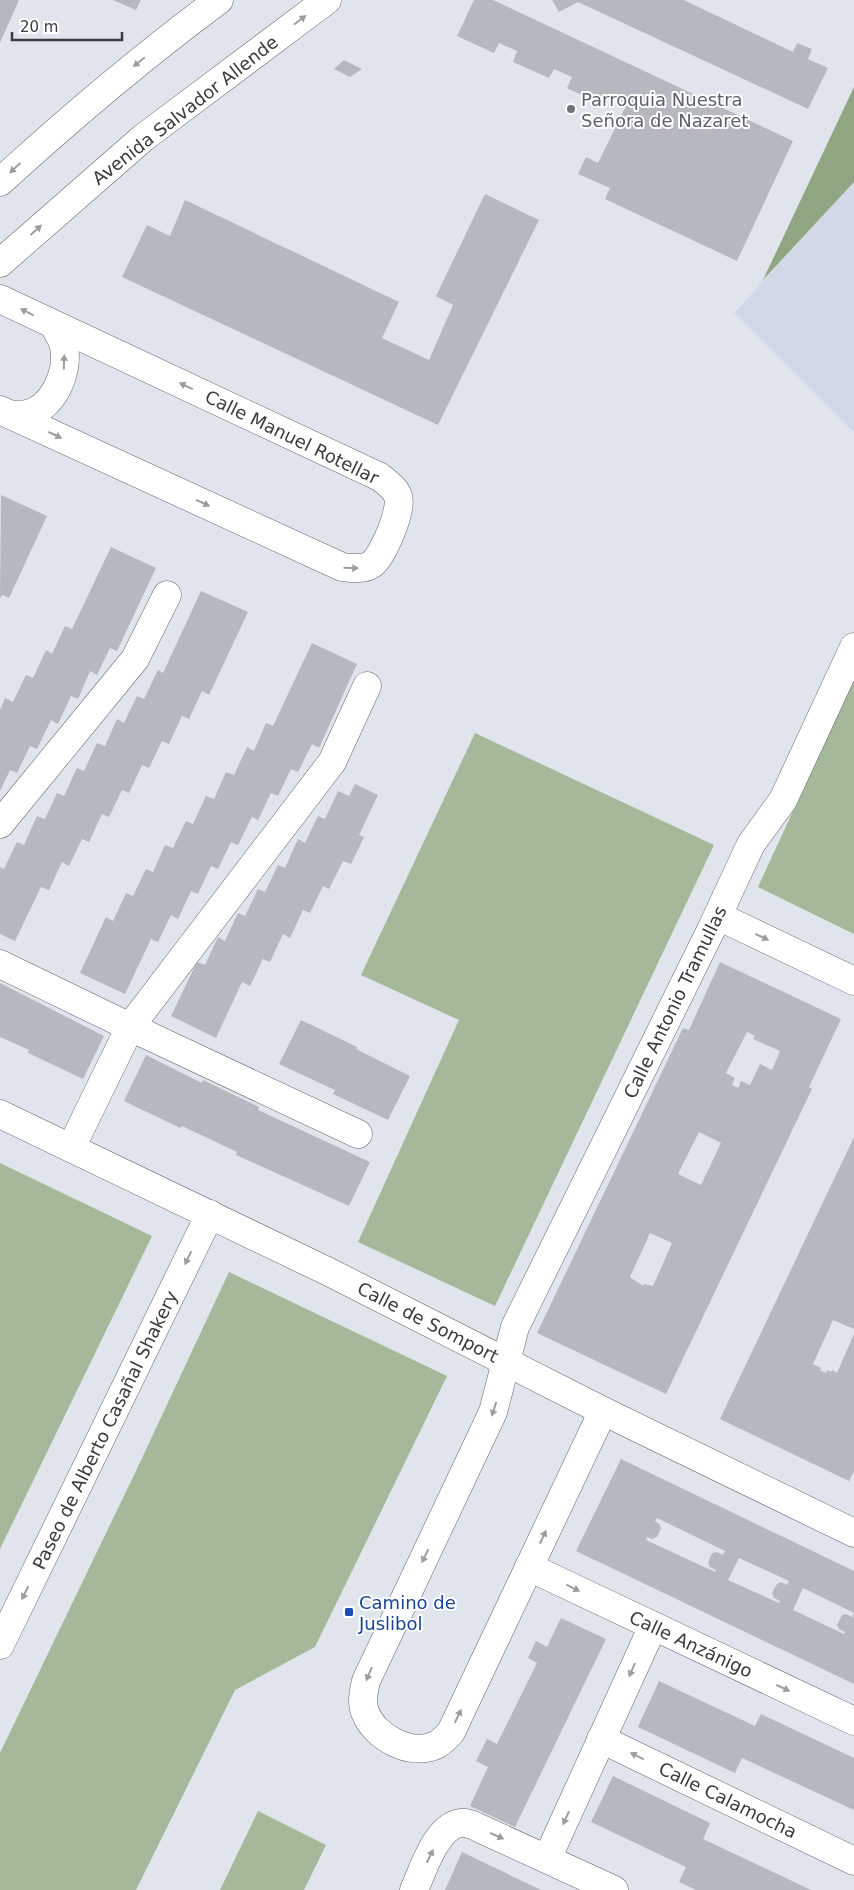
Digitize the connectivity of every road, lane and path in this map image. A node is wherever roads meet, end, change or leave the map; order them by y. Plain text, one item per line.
1 (219, 0) edge
2 (327, 0) edge
3 (0, 182) edge
4 (0, 263) edge
5 (0, 298) edge
6 (54, 325) junction
7 (6, 412) edge
8 (167, 595) dead end
9 (854, 647) edge
10 (367, 686) dead end
11 (0, 824) edge
12 (718, 916) junction
13 (0, 964) edge
14 (854, 981) edge
15 (130, 1027) junction
16 (0, 1114) edge
17 (358, 1134) dead end
18 (71, 1148) junction
19 (210, 1214) junction
20 (506, 1362) junction
21 (604, 1410) junction
22 (854, 1533) edge
23 (529, 1567) junction
24 (653, 1626) junction
25 (0, 1646) edge
26 (854, 1721) edge
27 (601, 1739) junction
28 (547, 1859) junction
29 (854, 1861) edge
30 (414, 1890) edge
31 (614, 1890) edge

1 -> 3 street
4 -> 2 street, Avenida Salvador Allende
6 -> 5 street, Calle Manuel Rotellar
7 -> 6 street, Calle Manuel Rotellar
7 -> 6 street, Calle Manuel Rotellar
8 - 11 street
9 - 12 street, Calle Antonio Tramullas
10 - 15 street
12 -> 14 street
12 - 20 street, Calle Antonio Tramullas
13 - 15 street
15 - 17 street
15 - 18 street
16 - 18 street, Calle de Somport
18 - 19 street, Calle de Somport
19 - 20 street, Calle de Somport
19 -> 25 street, Paseo de Alberto Casañal Shakery
20 - 21 street, Calle de Somport
20 -> 23 street, Calle Antonio Tramullas
21 - 22 street, Calle de Somport
23 -> 21 street
23 -> 24 street, Calle Anzánigo
24 -> 26 street, Calle Anzánigo
24 -> 27 street
27 -> 28 street
29 -> 27 street, Calle Calamocha
30 -> 28 street
28 - 31 street

